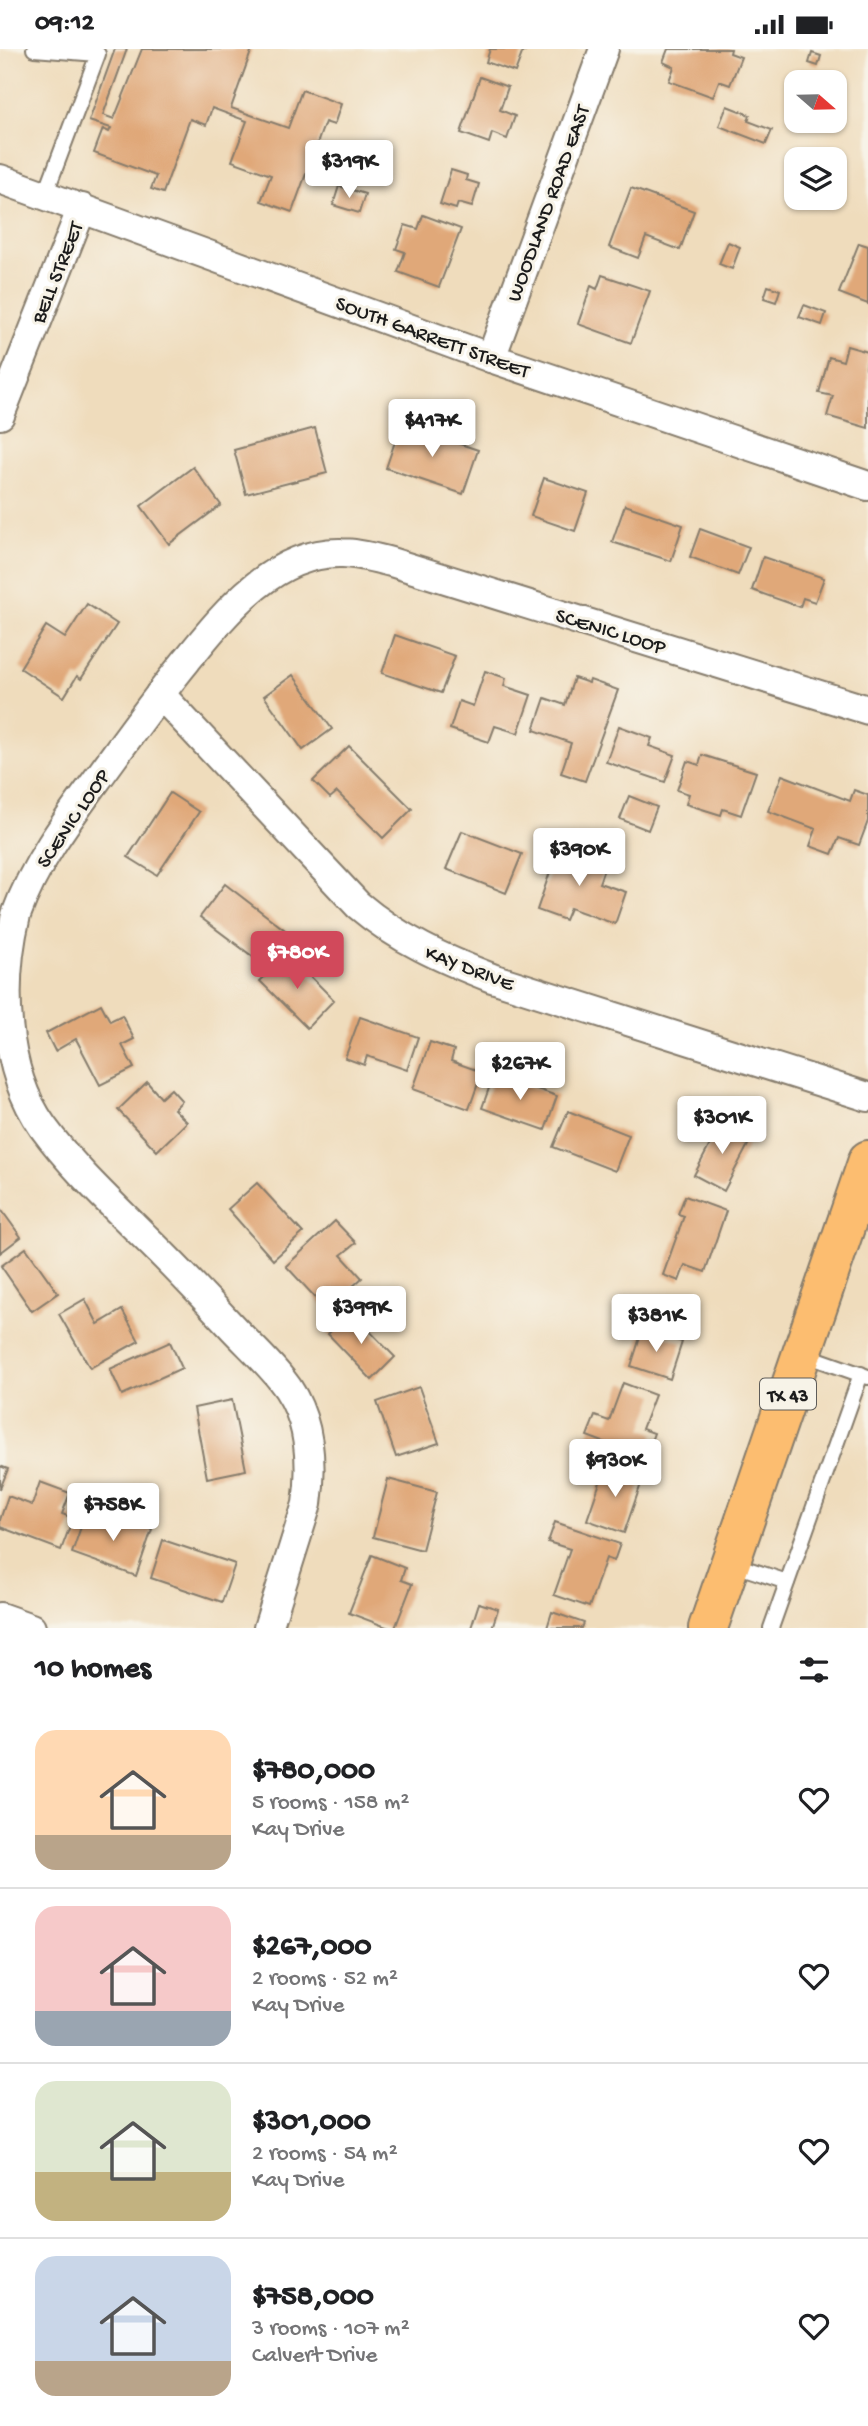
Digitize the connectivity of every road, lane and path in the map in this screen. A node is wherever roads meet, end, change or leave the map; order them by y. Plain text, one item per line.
1 (34, 49) edge
2 (604, 49) edge
3 (0, 179) edge
4 (45, 195) junction
5 (82, 208) junction
6 (491, 358) junction
7 (0, 415) edge
8 (868, 485) edge
9 (160, 694) junction
10 (868, 710) edge
11 (868, 1097) edge
12 (868, 1160) edge
13 (802, 1354) junction
14 (864, 1375) edge
15 (730, 1563) junction
16 (788, 1582) junction
17 (0, 1617) edge
18 (31, 1628) edge
19 (268, 1628) edge
20 (708, 1628) edge
21 (771, 1628) edge

1 - 4 lane
2 - 6 street, WOODLAND ROAD EAST
3 - 4 street, SOUTH GARRETT STREET
4 - 5 street, SOUTH GARRETT STREET
5 - 6 street, SOUTH GARRETT STREET
5 - 7 street, BELL STREET
6 - 8 street, SOUTH GARRETT STREET
9 - 10 street, SCENIC LOOP
9 - 11 street, KAY DRIVE
9 - 19 street, SCENIC LOOP
12 - 13 main road, TX 43
13 - 14 lane
13 - 15 main road, TX 43
14 - 16 lane
15 - 16 lane
15 - 20 main road, TX 43
16 - 21 lane
17 - 18 street

